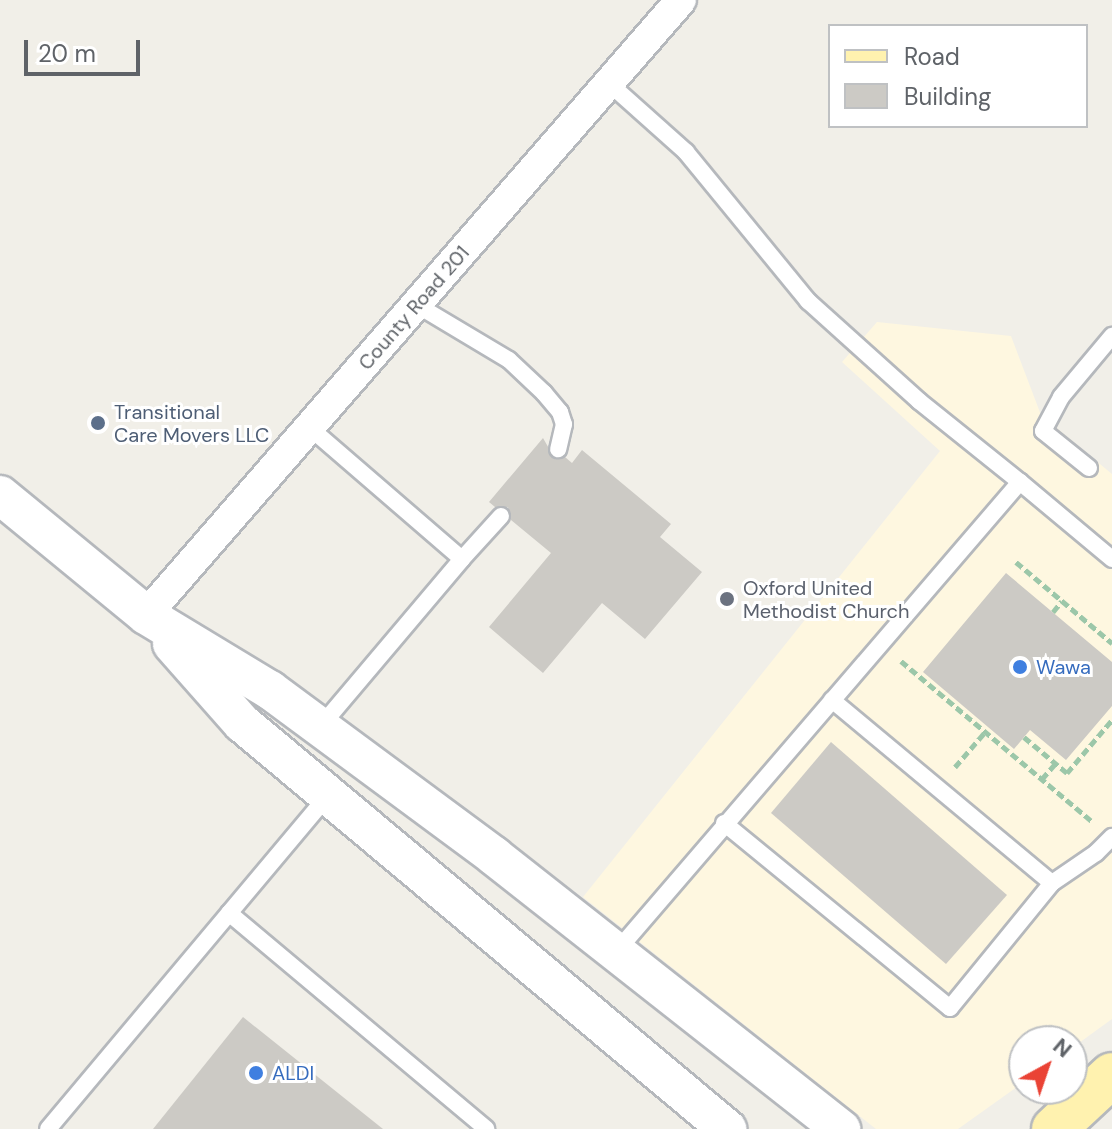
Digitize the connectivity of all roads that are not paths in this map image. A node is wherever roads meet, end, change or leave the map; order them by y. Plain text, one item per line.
1 (681, 0) edge
2 (610, 84) junction
3 (417, 305) junction
4 (1112, 336) edge
5 (309, 427) junction
6 (558, 449) dead end
7 (1089, 468) dead end
8 (1020, 482) junction
9 (0, 495) edge
10 (501, 516) dead end
11 (462, 559) junction
12 (1112, 559) edge
13 (146, 615) junction
14 (832, 700) junction
15 (320, 727) junction
16 (329, 794) junction
17 (724, 823) junction
18 (1112, 837) edge
19 (1052, 883) junction
20 (229, 913) junction
21 (616, 952) junction
22 (1112, 1075) edge
23 (48, 1129) edge
24 (486, 1129) edge
25 (727, 1129) edge
26 (841, 1129) edge
27 (1054, 1129) edge

1 - 2 street, County Road 201
2 - 3 street, County Road 201
2 - 8 lane
3 - 5 street, County Road 201
3 - 6 lane
4 - 7 lane
5 - 11 lane
5 - 13 street, County Road 201
8 - 12 lane
8 - 14 lane
9 - 13 street
10 - 11 lane
11 - 15 lane
13 - 15 street
13 - 16 street
14 - 17 lane
14 - 19 lane
15 - 21 street
16 - 20 lane
16 - 25 street
17 - 19 lane
17 - 21 lane
18 - 19 lane
20 - 23 lane
20 - 24 lane
21 - 26 street
22 - 27 main road

